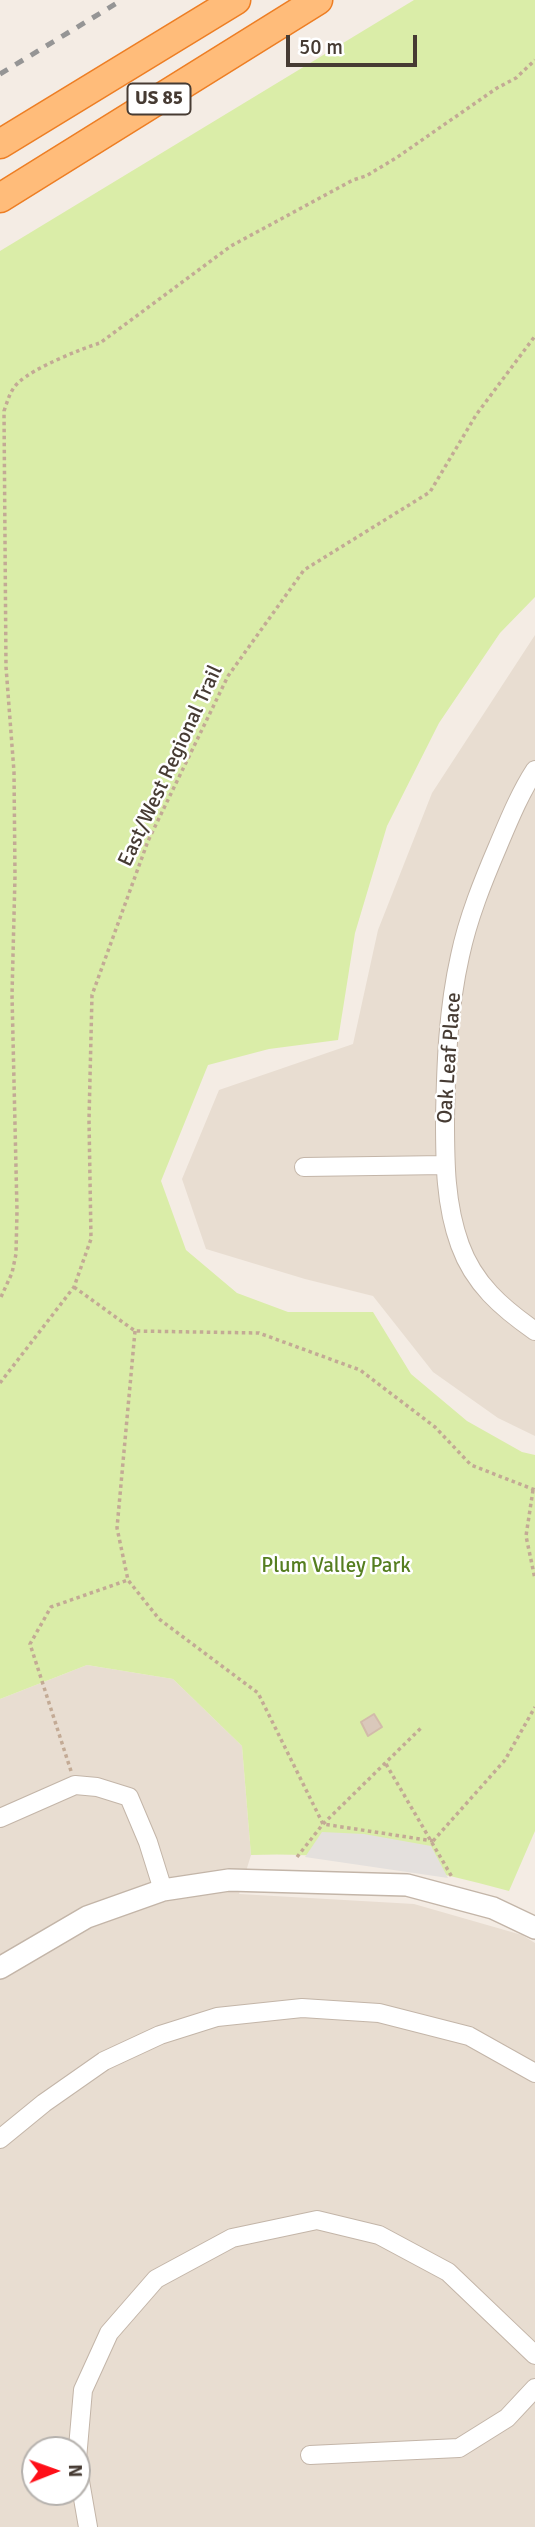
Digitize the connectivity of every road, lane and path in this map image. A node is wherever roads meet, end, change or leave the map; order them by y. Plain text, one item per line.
1 (236, 0) edge
2 (317, 0) edge
3 (535, 60) edge
4 (0, 144) edge
5 (0, 198) edge
6 (535, 336) edge
7 (535, 769) edge
8 (445, 1165) junction
9 (304, 1167) dead end
10 (74, 1287) junction
11 (1, 1297) edge
12 (135, 1331) junction
13 (535, 1331) edge
14 (0, 1383) edge
15 (534, 1490) edge
16 (535, 1579) edge
17 (128, 1580) junction
18 (535, 1707) edge
19 (422, 1727) dead end
20 (386, 1764) junction
21 (75, 1785) junction
22 (0, 1818) edge
23 (323, 1824) junction
24 (433, 1842) junction
25 (297, 1857) dead end
26 (453, 1879) dead end
27 (163, 1890) junction
28 (535, 1928) edge
29 (0, 1968) edge
30 (535, 2073) edge
31 (0, 2139) edge
32 (535, 2355) edge
33 (535, 2388) edge
34 (79, 2436) edge
35 (310, 2455) dead end
36 (84, 2506) edge
37 (88, 2527) edge

1 - 4 highway, US 85
2 - 5 highway, US 85
3 - 11 path
6 - 10 path, East/West Regional Trail
7 - 8 street, Oak Leaf Place
8 - 9 street
8 - 13 street, Oak Leaf Place
10 - 12 path
10 - 14 path, East/West Regional Trail
12 - 15 path
12 - 17 path
15 - 16 path
17 - 21 path
17 - 23 path
18 - 24 path
19 - 20 path
20 - 23 path
20 - 24 path
21 - 22 street
21 - 27 street
23 - 24 path
23 - 25 path
24 - 26 path
27 - 28 street
27 - 29 street
30 - 31 street
32 - 34 street
33 - 35 street
36 - 37 street

